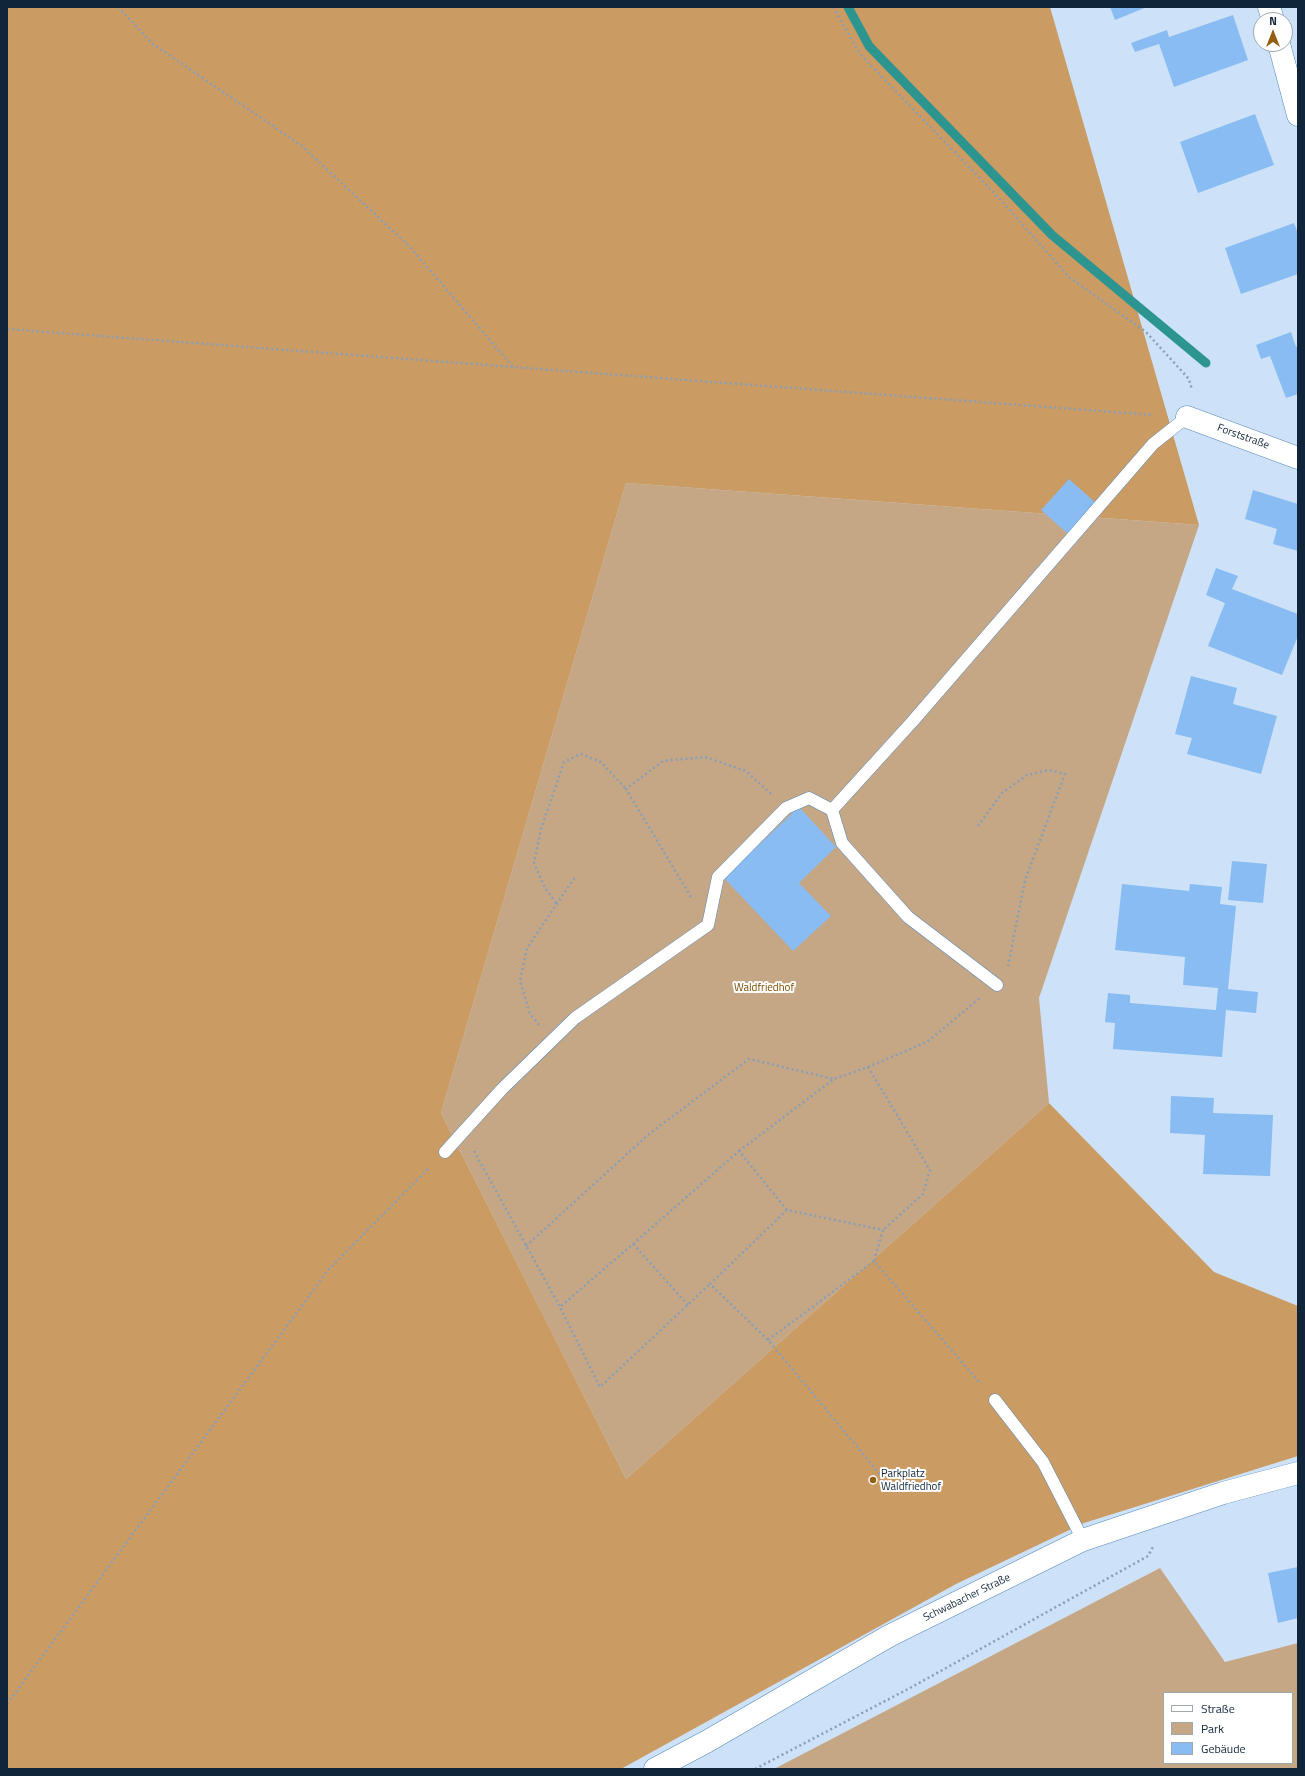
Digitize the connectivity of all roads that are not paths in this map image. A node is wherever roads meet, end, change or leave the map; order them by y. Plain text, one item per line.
1 (1281, 52) edge
2 (1298, 115) edge
3 (1194, 419) joint
4 (1298, 458) edge
5 (832, 810) junction
6 (996, 985) road end
7 (445, 1152) road end
8 (995, 1400) road end
9 (1298, 1473) edge
10 (1083, 1540) junction
11 (655, 1769) edge

1 - 2 main road
3 - 4 main road, Forststraße
3 - 5 lane
5 - 6 lane
5 - 7 lane
8 - 10 lane
9 - 10 main road, Schwabacher Straße
10 - 11 main road, Schwabacher Straße

